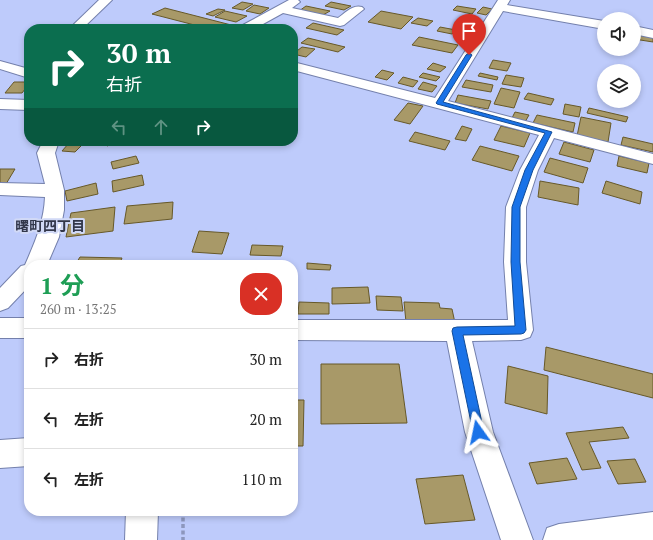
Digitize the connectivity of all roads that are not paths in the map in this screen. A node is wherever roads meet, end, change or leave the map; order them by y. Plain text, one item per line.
1 (106, 0) edge
2 (298, 0) edge
3 (502, 4) edge
4 (591, 8) dead end
5 (281, 9) junction
6 (358, 9) dead end
7 (586, 22) junction
8 (80, 24) edge
9 (253, 24) edge
10 (597, 24) edge
11 (641, 31) edge
12 (653, 34) edge
13 (0, 65) edge
14 (298, 67) edge
15 (24, 72) edge
16 (439, 103) junction
17 (0, 104) edge
18 (24, 105) edge
19 (548, 132) junction
20 (49, 146) edge
21 (653, 159) edge
22 (0, 189) edge
23 (55, 190) junction
24 (38, 260) edge
25 (24, 277) edge
26 (0, 302) edge
27 (0, 328) edge
28 (24, 328) edge
29 (298, 330) edge
30 (457, 331) junction
31 (24, 452) edge
32 (0, 454) edge
33 (142, 516) edge
34 (653, 528) edge
35 (141, 540) edge
36 (517, 540) edge
37 (559, 540) edge

1 - 8 street
2 - 5 street
3 - 7 street
3 - 16 street
4 - 7 street
5 - 6 street
5 - 9 street
7 - 10 street
11 - 12 street
13 - 15 street
14 - 16 street
16 - 19 street
17 - 18 street
19 - 21 street
19 - 30 street
20 - 23 street
22 - 23 street
23 - 24 street
25 - 26 street
27 - 28 street
29 - 30 street
30 - 36 street
31 - 32 street
33 - 35 street
34 - 37 street

